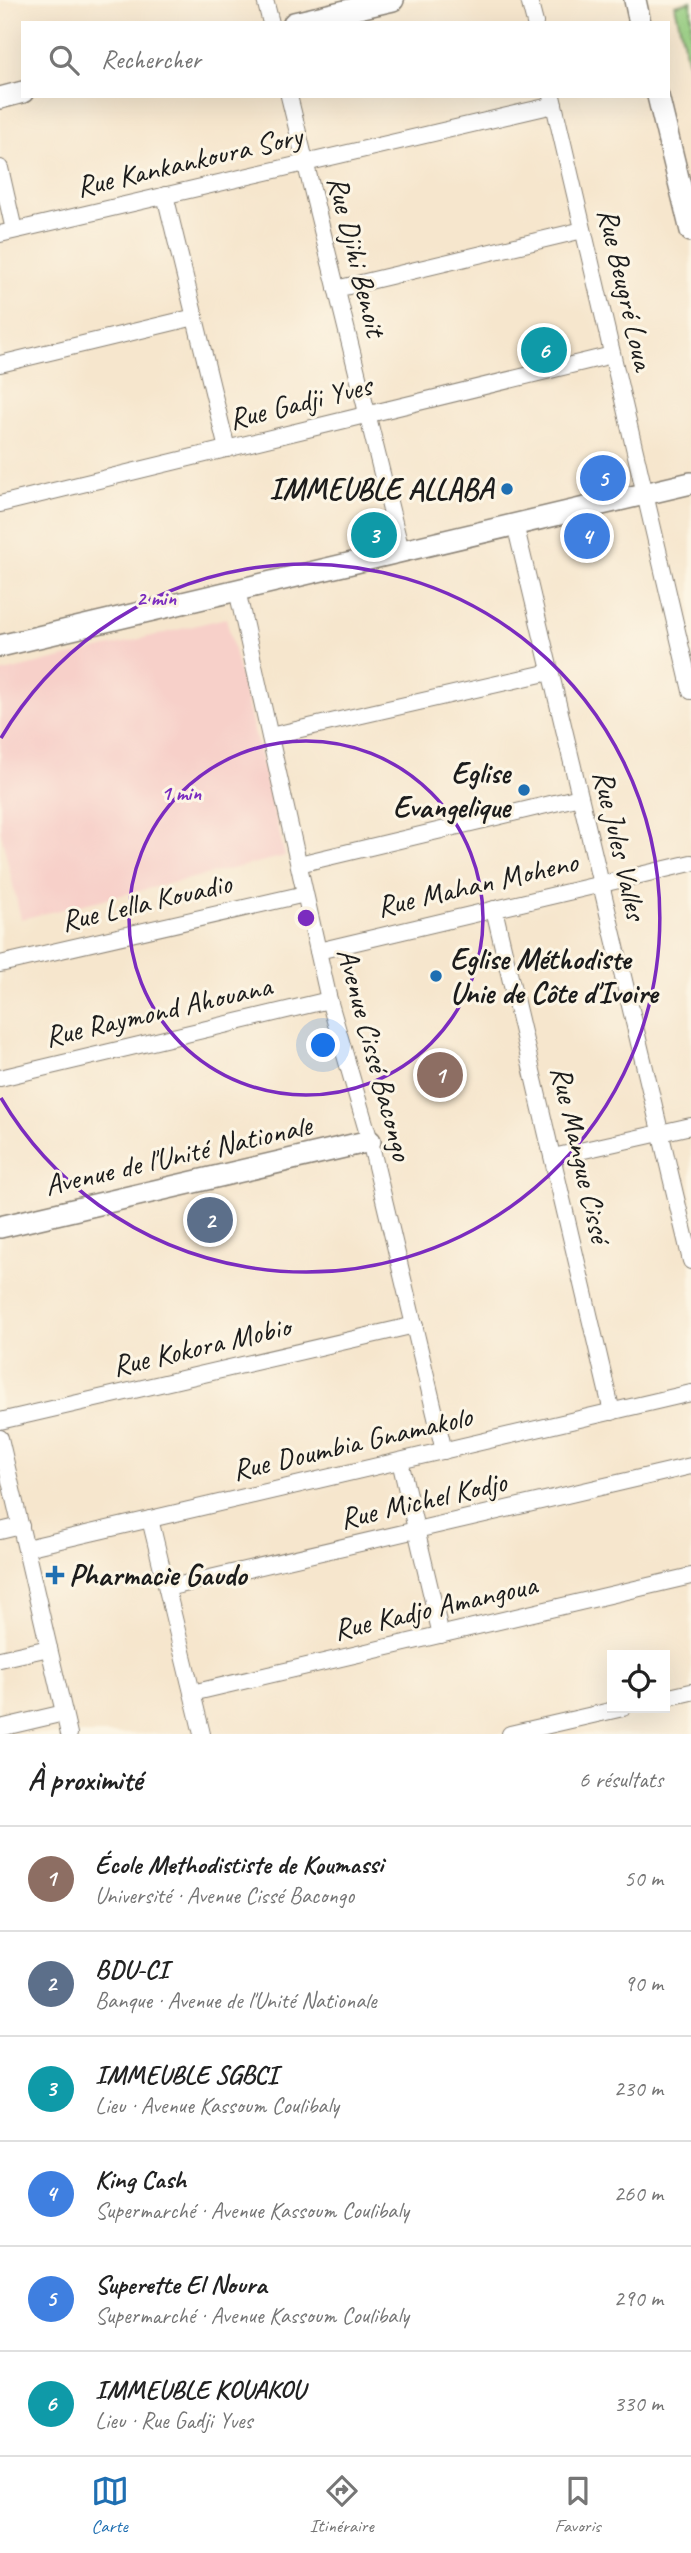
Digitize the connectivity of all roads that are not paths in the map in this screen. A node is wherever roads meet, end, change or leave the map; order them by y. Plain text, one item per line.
1 (265, 0) edge
2 (393, 0) edge
3 (529, 0) edge
4 (635, 0) edge
5 (270, 21) edge
6 (302, 21) edge
7 (534, 21) edge
8 (640, 21) edge
9 (21, 93) edge
10 (0, 98) edge
11 (289, 98) edge
12 (658, 98) edge
13 (553, 100) edge
14 (305, 162) junction
15 (0, 168) edge
16 (164, 195) junction
17 (583, 229) junction
18 (7, 232) edge
19 (691, 232) edge
20 (336, 289) junction
21 (195, 317) junction
22 (612, 355) junction
23 (0, 365) edge
24 (367, 415) junction
25 (227, 449) junction
26 (691, 483) edge
27 (645, 494) junction
28 (0, 504) edge
29 (515, 524) junction
30 (401, 551) junction
31 (237, 590) junction
32 (0, 646) edge
33 (550, 672) junction
34 (691, 691) edge
35 (270, 736) junction
36 (580, 797) junction
37 (691, 863) edge
38 (299, 864) junction
39 (601, 884) junction
40 (305, 894) junction
41 (494, 909) junction
42 (317, 951) junction
43 (0, 964) edge
44 (329, 999) junction
45 (0, 1078) edge
46 (691, 1126) edge
47 (660, 1133) junction
48 (370, 1141) junction
49 (553, 1157) junction
50 (0, 1227) edge
51 (691, 1261) edge
52 (415, 1325) junction
53 (691, 1393) edge
54 (612, 1412) junction
55 (0, 1421) edge
56 (0, 1438) edge
57 (443, 1451) junction
58 (400, 1461) junction
59 (691, 1466) edge
60 (150, 1519) junction
61 (21, 1526) junction
62 (416, 1530) junction
63 (0, 1531) edge
64 (26, 1548) junction
65 (691, 1576) edge
66 (167, 1588) junction
67 (440, 1634) junction
68 (49, 1648) junction
69 (0, 1659) edge
70 (691, 1692) edge
71 (192, 1693) junction
72 (670, 1697) edge
73 (607, 1712) edge
74 (64, 1713) junction
75 (0, 1728) edge
76 (69, 1734) edge
77 (202, 1734) edge
78 (510, 1734) edge

1 - 5 street
2 - 6 street
3 - 7 street
4 - 8 street
9 - 10 street
11 - 14 street, Rue Djihi Benoit
12 - 19 street
13 - 14 street, Rue Kankankoura Sory
13 - 17 street, Rue Beugré Loua
14 - 16 street, Rue Kankankoura Sory
14 - 20 street, Rue Djihi Benoit
15 - 18 street
16 - 18 street, Rue Kankankoura Sory
16 - 21 street
17 - 20 street
17 - 22 street, Rue Beugré Loua
20 - 24 street, Rue Djihi Benoit
21 - 23 street
21 - 25 street
22 - 24 street, Rue Gadji Yves
22 - 27 street, Rue Beugré Loua
24 - 25 street, Rue Gadji Yves
24 - 30 street, Rue Djihi Benoit
25 - 28 street, Rue Gadji Yves
26 - 27 street
27 - 29 street
27 - 34 street, Rue Beugré Loua
29 - 30 street
29 - 33 street, Rue Jules Valles
30 - 31 street
31 - 32 street
31 - 35 street, Avenue Cissé Bacongo
33 - 35 street
33 - 36 street, Rue Jules Valles
35 - 38 street, Avenue Cissé Bacongo
36 - 38 street
36 - 39 street, Rue Jules Valles
37 - 39 street, Rue Mahan Moheno
38 - 40 street, Avenue Cissé Bacongo
39 - 41 street, Rue Mahan Moheno
39 - 47 street, Rue Jules Valles
40 - 42 street, Avenue Cissé Bacongo
40 - 43 street, Rue Lella Kouadio
41 - 42 street, Rue Mahan Moheno
41 - 49 street, Rue Mangue Cissé
42 - 44 street, Avenue Cissé Bacongo
44 - 45 street, Rue Raymond Ahouana
44 - 48 street, Avenue Cissé Bacongo
46 - 47 street
47 - 49 street
47 - 51 street, Rue Jules Valles
48 - 50 street, Avenue de l'Unité Nationale
48 - 52 street, Avenue Cissé Bacongo
49 - 54 street, Rue Mangue Cissé
52 - 55 street, Rue Kokora Mobio
52 - 57 street, Avenue Cissé Bacongo
53 - 54 street, Rue Doumbia Gnamakolo
54 - 57 street, Rue Doumbia Gnamakolo
56 - 61 street
57 - 58 street, Rue Doumbia Gnamakolo
58 - 60 street, Rue Doumbia Gnamakolo
58 - 62 street
59 - 62 street, Rue Michel Kodjo
60 - 64 street, Rue Doumbia Gnamakolo
60 - 66 street
61 - 63 street
61 - 64 street
62 - 66 street, Rue Michel Kodjo
62 - 67 street
64 - 68 street
65 - 67 street, Rue Kadjo Amangoua
66 - 71 street
67 - 71 street, Rue Kadjo Amangoua
68 - 69 street
68 - 74 street
70 - 72 street
71 - 77 street
73 - 78 street
74 - 75 street
74 - 76 street

